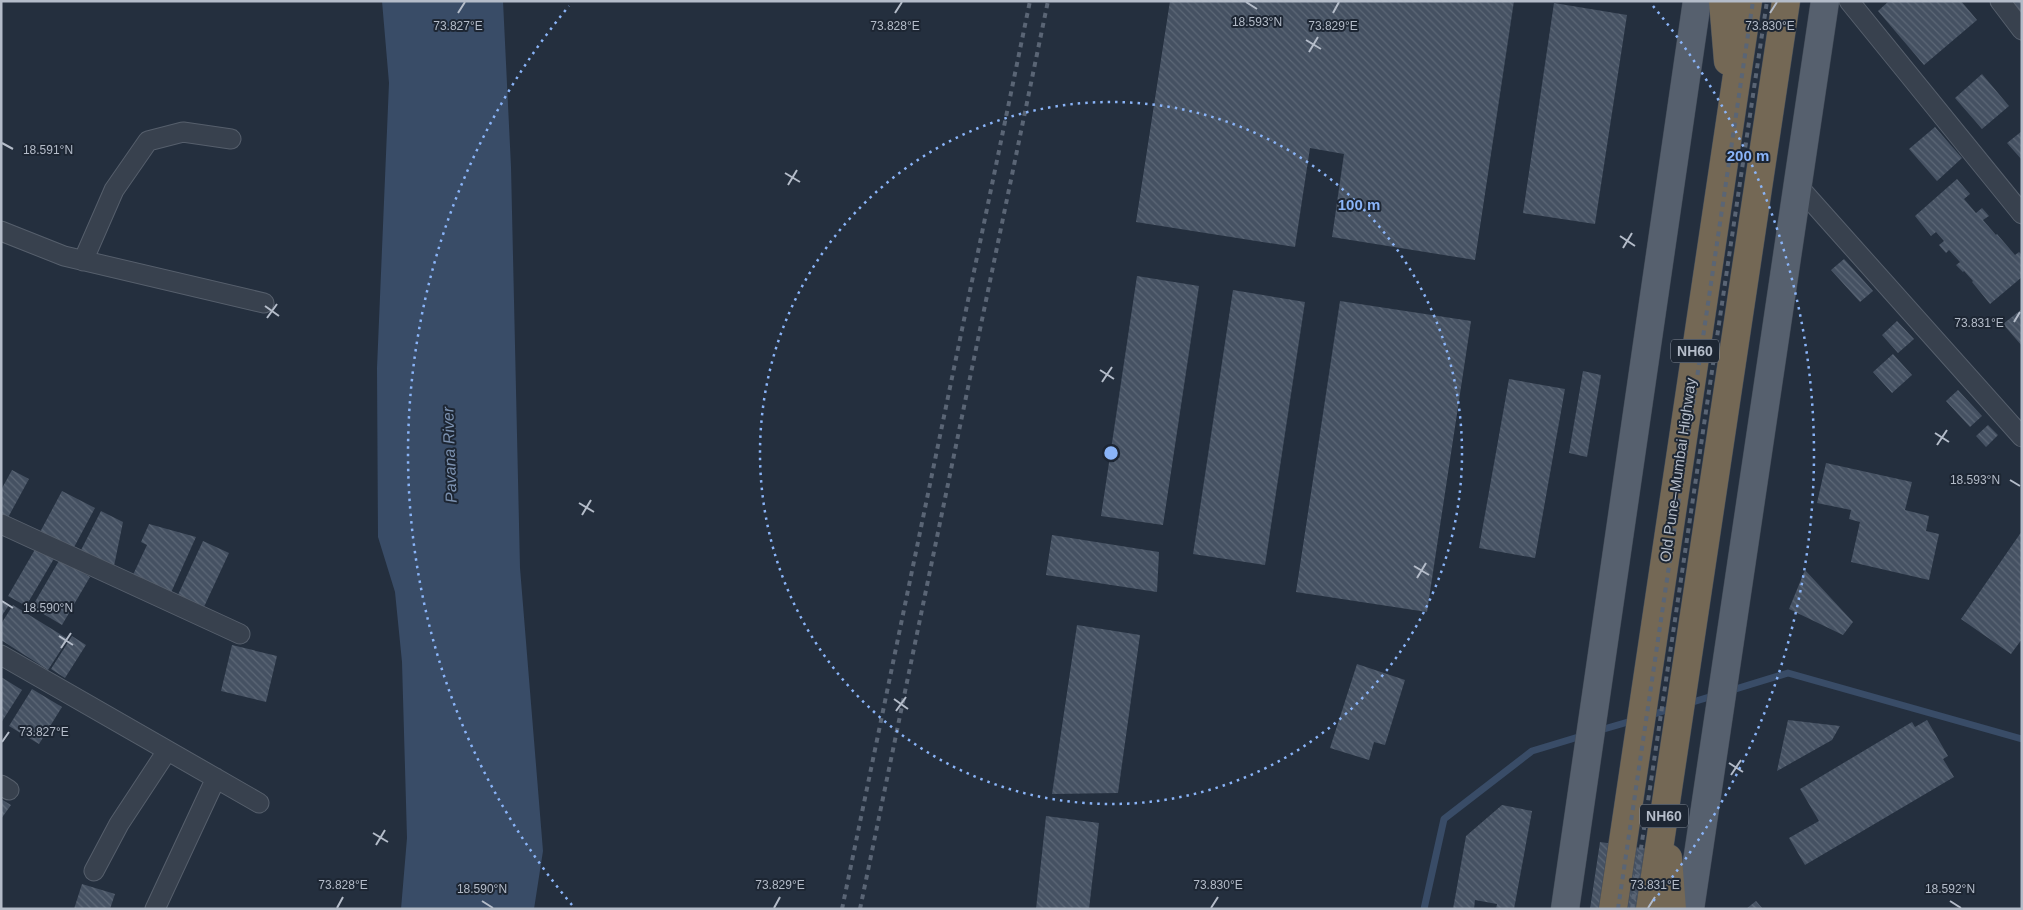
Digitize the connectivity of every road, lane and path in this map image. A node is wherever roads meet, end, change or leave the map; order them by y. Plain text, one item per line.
1 (1696, 1) edge
2 (1724, 1) edge
3 (1748, 1) edge
4 (1786, 1) edge
5 (1825, 1) edge
6 (1849, 1) edge
7 (2000, 1) edge
8 (2022, 30) edge
9 (1732, 108) junction
10 (231, 139) dead end
11 (1798, 186) junction
12 (2022, 214) edge
13 (1, 231) edge
14 (83, 261) junction
15 (264, 303) dead end
16 (2022, 437) edge
17 (1, 524) edge
18 (240, 634) dead end
19 (1, 655) edge
20 (167, 751) junction
21 (216, 778) junction
22 (259, 803) dead end
23 (1664, 814) junction
24 (94, 871) dead end
25 (155, 909) edge
26 (1565, 909) edge
27 (1613, 909) edge
28 (1650, 909) edge
29 (1672, 909) edge
30 (1690, 909) edge

1 - 26 main road
2 - 9 highway
3 - 9 highway, Old Pune–Mumbai Highway / NH60
4 - 23 highway, NH60
5 - 11 main road
6 - 12 street
7 - 8 street
9 - 27 highway, Old Pune–Mumbai Highway / NH60
10 - 14 street
11 - 16 street
11 - 30 main road
13 - 14 street
14 - 15 street
17 - 18 street
19 - 20 street
20 - 21 street
20 - 24 street
21 - 22 street
21 - 25 street
23 - 28 highway, NH60
23 - 29 highway

